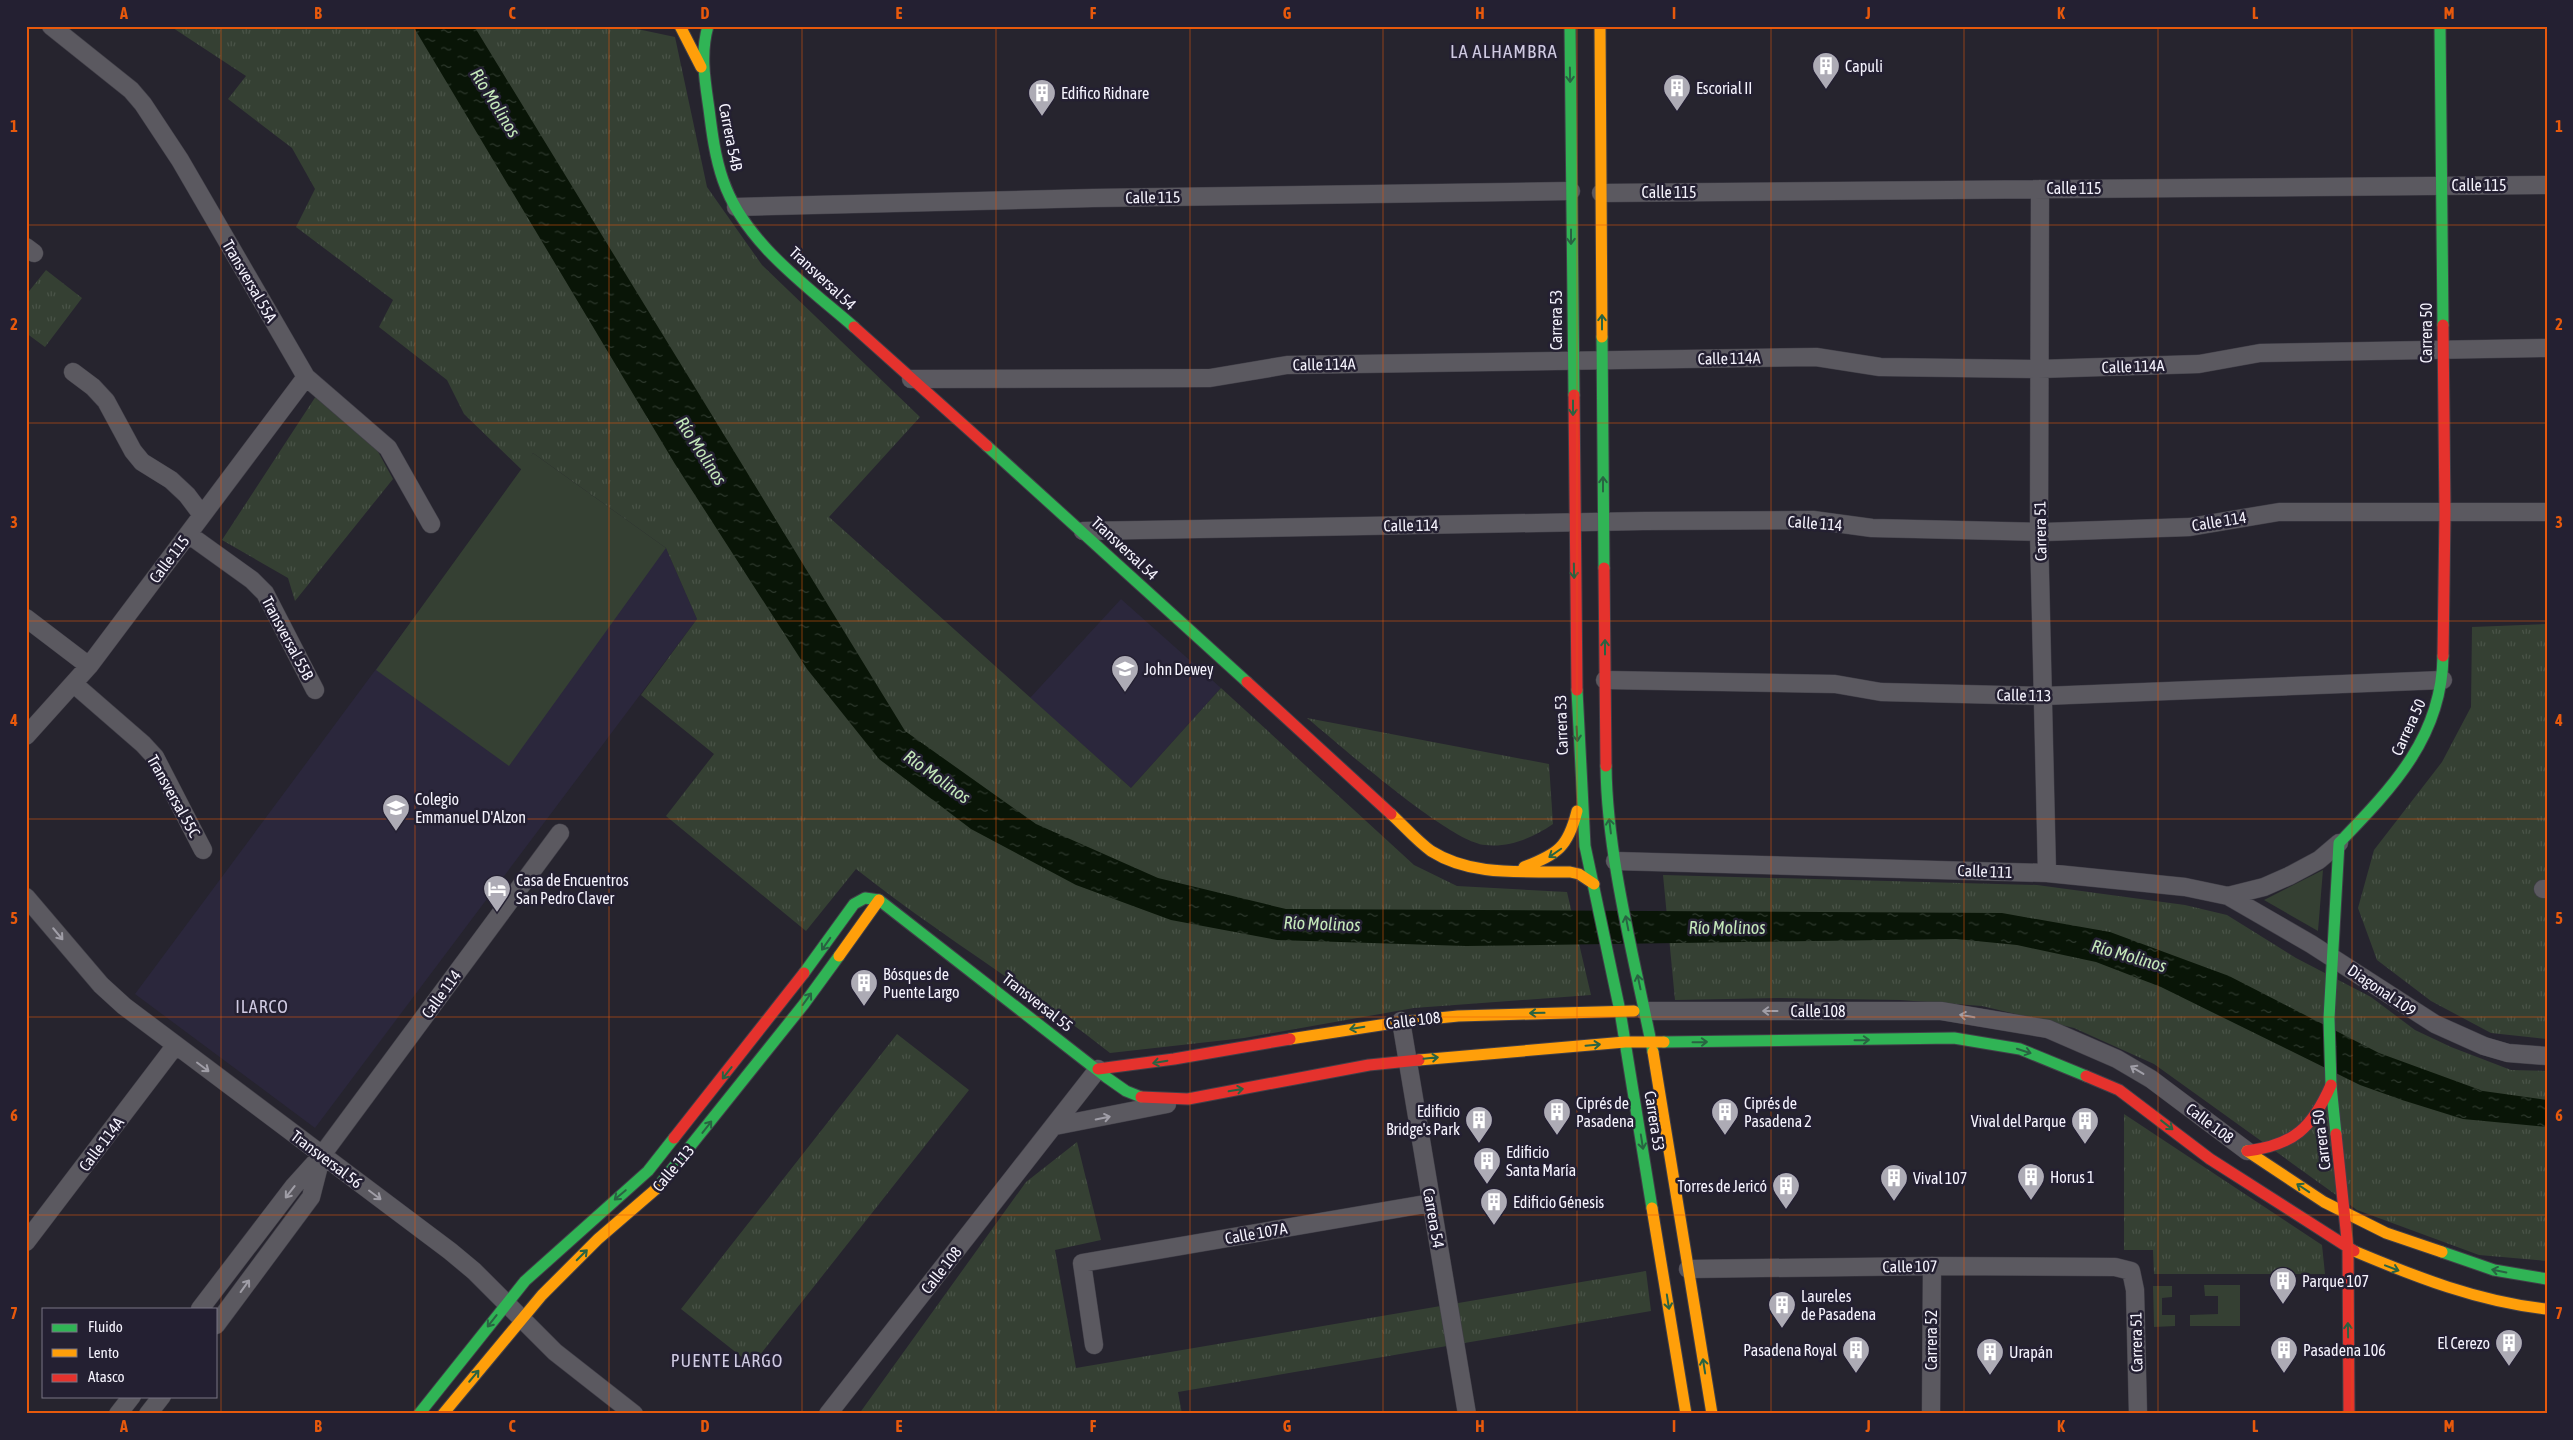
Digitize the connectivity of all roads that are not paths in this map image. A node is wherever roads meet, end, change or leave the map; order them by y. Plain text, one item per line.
1 (51, 26) edge
2 (680, 26) edge
3 (708, 26) edge
4 (1570, 26) edge
5 (1600, 26) edge
6 (2440, 26) edge
7 (63, 33) edge
8 (703, 70) junction
9 (2443, 185) junction
10 (2547, 185) edge
11 (2040, 189) junction
12 (1571, 191) junction
13 (1601, 193) junction
14 (736, 207) junction
15 (2547, 348) edge
16 (2442, 350) junction
17 (1602, 359) junction
18 (1572, 360) junction
19 (2039, 369) junction
20 (72, 372) dead end
21 (306, 377) junction
22 (911, 379) junction
23 (2547, 512) edge
24 (2445, 513) junction
25 (202, 515) junction
26 (1574, 522) junction
27 (1604, 522) junction
28 (431, 524) dead end
29 (1083, 531) junction
30 (2039, 532) junction
31 (188, 534) junction
32 (26, 618) edge
33 (89, 666) junction
34 (1605, 680) junction
35 (2443, 680) junction
36 (74, 684) junction
37 (315, 690) dead end
38 (2044, 696) junction
39 (26, 736) edge
40 (1580, 794) junction
41 (560, 833) dead end
42 (2339, 843) junction
43 (203, 850) dead end
44 (1615, 861) junction
45 (1515, 870) junction
46 (2047, 873) junction
47 (1594, 884) junction
48 (2228, 896) junction
49 (26, 897) edge
50 (880, 900) junction
51 (2333, 957) junction
52 (1620, 1011) junction
53 (1645, 1011) junction
54 (1401, 1022) junction
55 (1625, 1042) junction
56 (1651, 1042) junction
57 (175, 1046) junction
58 (2547, 1056) edge
59 (1407, 1061) junction
60 (1098, 1069) junction
61 (2331, 1079) junction
62 (1188, 1099) junction
63 (1054, 1126) junction
64 (2247, 1151) junction
65 (322, 1155) junction
66 (648, 1171) junction
67 (663, 1183) junction
68 (1431, 1203) junction
69 (2345, 1214) junction
70 (26, 1242) edge
71 (2348, 1249) junction
72 (1932, 1266) junction
73 (1688, 1269) junction
74 (2131, 1271) joint
75 (2547, 1279) edge
76 (507, 1303) junction
77 (201, 1308) edge
78 (2547, 1309) edge
79 (522, 1318) junction
80 (218, 1322) edge
81 (1094, 1345) dead end
82 (130, 1398) edge
83 (160, 1398) edge
84 (118, 1414) edge
85 (148, 1414) edge
86 (419, 1414) edge
87 (443, 1414) edge
88 (634, 1414) edge
89 (828, 1414) edge
90 (1467, 1414) edge
91 (1686, 1414) edge
92 (1712, 1414) edge
93 (1931, 1414) edge
94 (2138, 1414) edge
95 (2349, 1414) edge

1 - 7 street, Transversal 55A
2 - 8 street, Carrera 54B
3 - 8 street, Carrera 54B
4 -> 12 street, Carrera 53
5 - 13 street, Carrera 53
6 - 9 street, Carrera 50
7 - 21 street, Transversal 55A
8 - 14 street, Carrera 54B
9 - 10 street, Calle 115
9 - 11 street, Calle 115
9 - 16 street, Carrera 50
11 - 13 street, Calle 115
11 - 19 street, Carrera 51
12 - 14 street, Calle 115
12 -> 18 street, Carrera 53
17 -> 13 street, Carrera 53
14 - 22 street, Transversal 54
15 - 16 street, Calle 114A
16 - 19 street, Calle 114A
16 - 24 street, Carrera 50
17 - 18 street, Calle 114A
17 - 19 street, Calle 114A
27 -> 17 street, Carrera 53
18 - 22 street, Calle 114A
18 -> 26 street, Carrera 53
19 - 30 street, Carrera 51
20 - 25 street
21 - 25 street, Calle 115
21 - 28 street, Transversal 55A
22 - 29 street, Transversal 54
23 - 24 street, Calle 114
24 - 30 street, Calle 114
24 - 35 street, Carrera 50
25 - 31 street, Calle 115
26 - 27 street, Calle 114
26 - 29 street, Calle 114
26 -> 40 street, Carrera 53
27 - 30 street, Calle 114
34 -> 27 street, Carrera 53
29 - 45 street, Transversal 54
30 - 38 street, Carrera 51
31 - 33 street, Calle 115
31 - 37 street, Transversal 55B
32 - 33 street
33 - 36 street, Calle 115
34 - 38 street, Calle 113
44 -> 34 street, Carrera 53
35 - 38 street, Calle 113
35 - 42 street, Carrera 50
36 - 39 street, Calle 115
36 - 43 street, Transversal 55C
38 - 46 street, Carrera 51
40 -> 45 street, Transversal 54
40 - 47 street, Carrera 53
41 - 65 street, Calle 114
42 - 48 street, Calle 111
42 - 51 street, Carrera 50
44 - 46 street, Calle 111
53 -> 44 street, Carrera 53
45 - 47 street, Transversal 54
46 - 48 street, Calle 111
47 - 52 street, Carrera 53
48 - 51 street, Diagonal 109
49 -> 57 street, Transversal 56
50 - 60 street, Transversal 55
50 -> 66 street, Calle 113
67 -> 50 street, Calle 113
51 - 58 street, Diagonal 109
51 - 61 street, Carrera 50
52 - 53 street, Calle 108
52 -> 54 street, Calle 108
52 - 55 street, Carrera 53
53 - 56 street, Carrera 53
64 -> 53 street, Calle 108
54 - 59 street, Carrera 54
54 -> 60 street, Calle 108
55 - 56 street, Calle 108
59 -> 55 street, Calle 108
55 -> 91 street, Carrera 53
56 -> 71 street, Calle 108
56 - 73 street, Carrera 53
57 -> 65 street, Transversal 56
57 - 70 street, Calle 114A
62 -> 59 street, Calle 108
59 - 68 street, Carrera 54
60 - 62 street, Transversal 55
60 - 63 street, Calle 108
61 - 64 street
61 - 69 street, Carrera 50
63 -> 62 street, Calle 108
63 - 89 street, Calle 108
69 -> 64 street, Calle 108
65 -> 76 street, Transversal 56
65 -> 77 street, Calle 114
80 -> 65 street, Calle 114
66 - 67 street
66 -> 76 street, Calle 113
79 -> 67 street, Calle 113
68 - 81 street, Calle 107A
68 - 90 street, Carrera 54
69 - 71 street, Carrera 50
75 -> 69 street, Calle 108
71 -> 78 street, Calle 108
95 -> 71 street, Carrera 50
72 - 73 street, Calle 107
72 - 74 street, Calle 107
72 - 93 street, Carrera 52
92 -> 73 street, Carrera 53
74 - 94 street, Carrera 51
76 - 79 street, Transversal 56
76 -> 86 street, Calle 113
87 -> 79 street, Calle 113
79 - 88 street, Transversal 56
82 - 84 street
83 - 85 street

